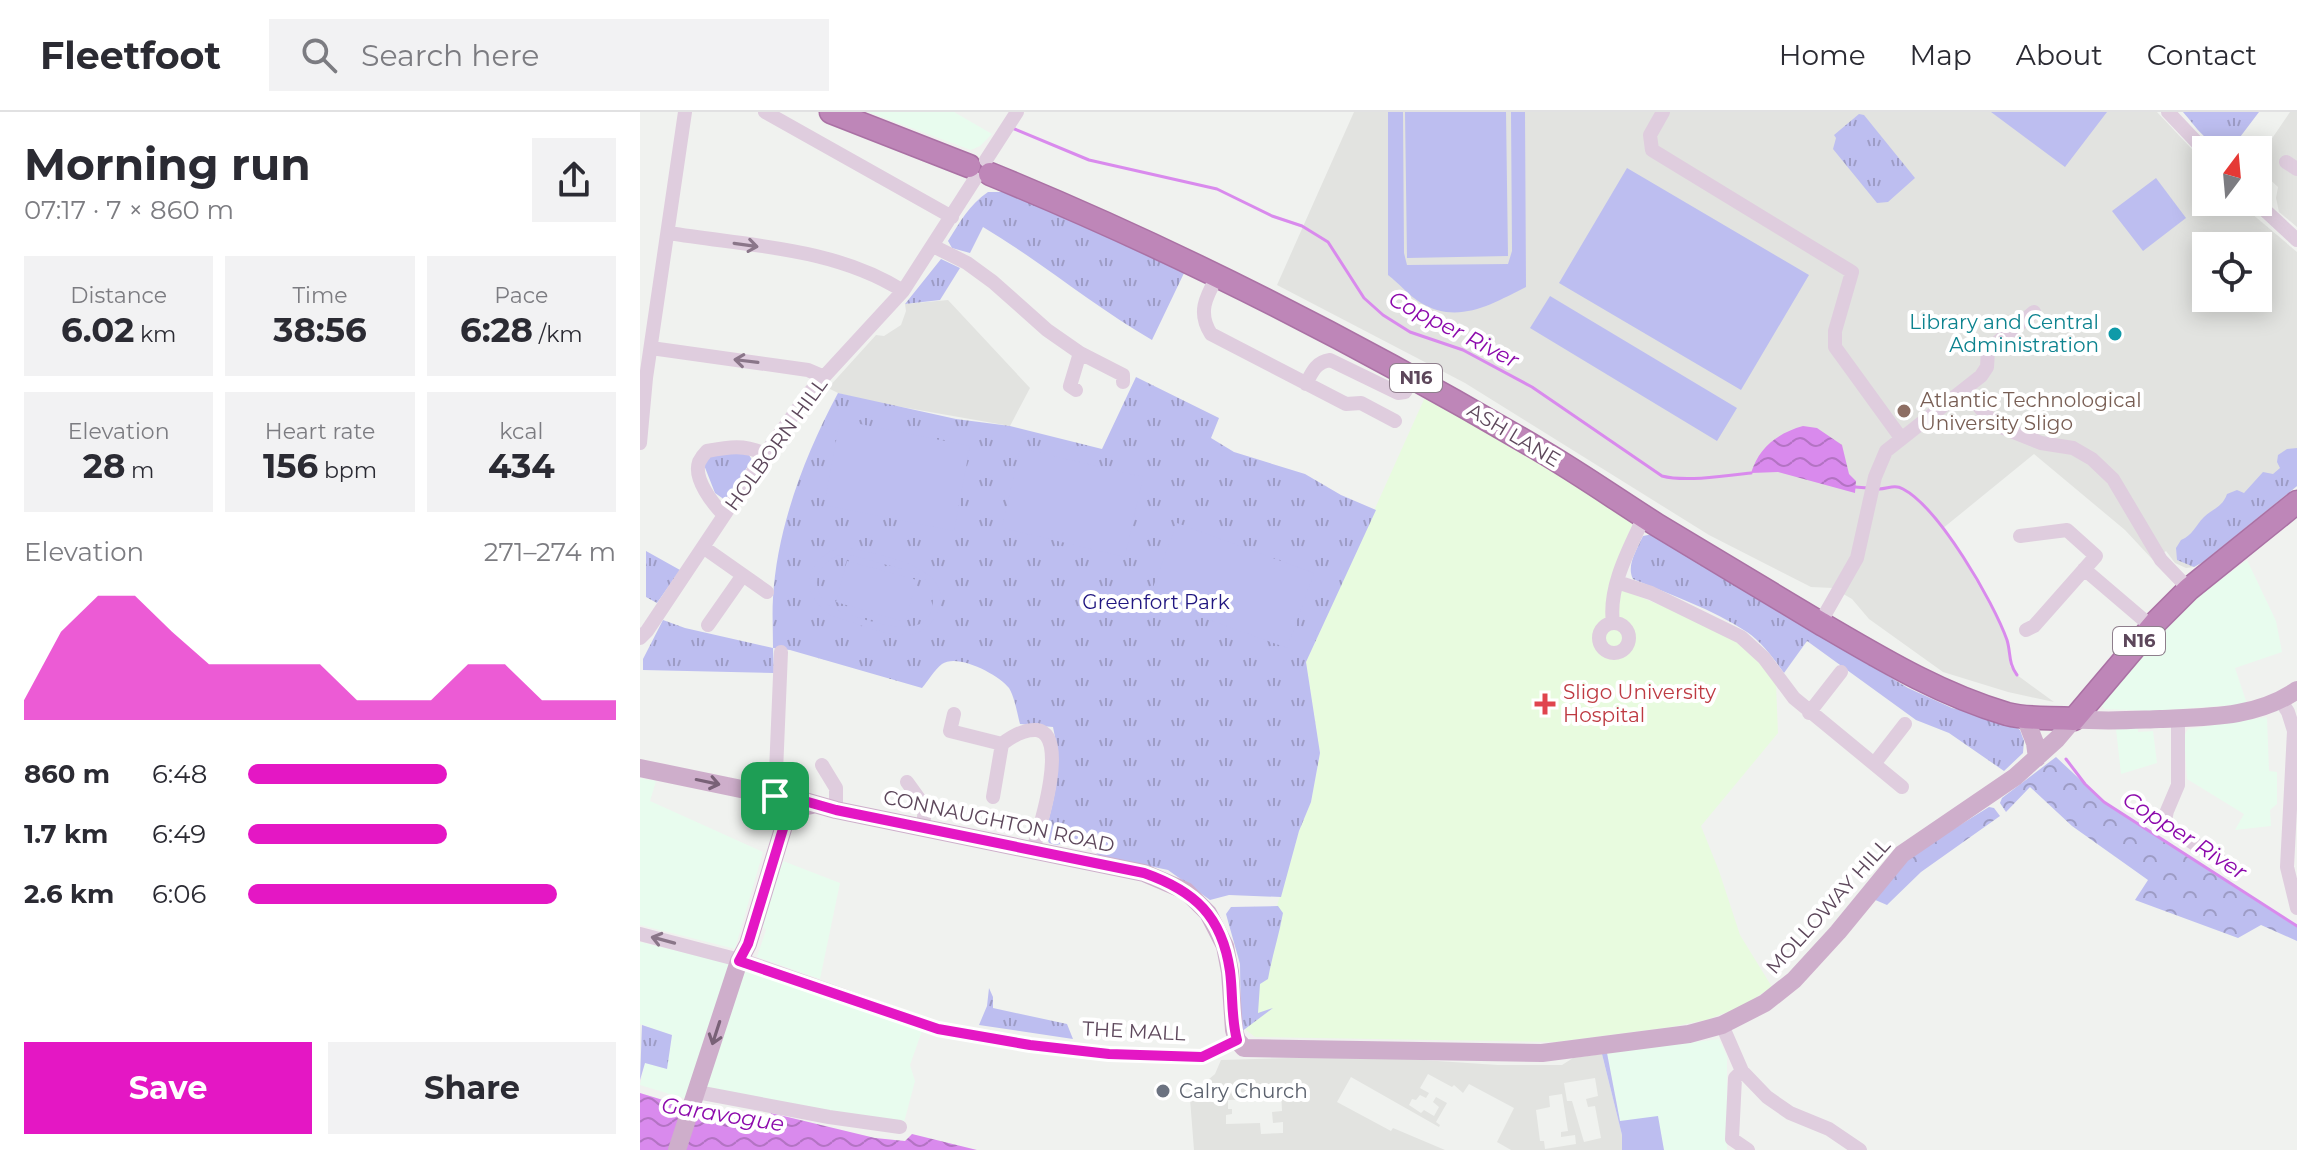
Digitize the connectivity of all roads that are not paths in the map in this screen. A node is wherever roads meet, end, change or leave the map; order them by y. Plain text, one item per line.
1 (685, 112) edge
2 (765, 112) edge
3 (831, 112) edge
4 (1017, 112) edge
5 (1663, 112) edge
6 (2168, 112) edge
7 (2192, 137) edge
8 (980, 170) junction
9 (2271, 216) edge
10 (952, 217) junction
11 (669, 233) junction
12 (2297, 240) edge
13 (933, 246) junction
14 (1218, 275) junction
15 (903, 291) junction
16 (2034, 312) dead end
17 (651, 348) junction
18 (1080, 353) junction
19 (822, 376) junction
20 (1413, 377) junction
21 (1123, 382) dead end
22 (1306, 384) junction
23 (1965, 389) junction
24 (1076, 390) dead end
25 (1389, 414) dead end
26 (1901, 438) junction
27 (640, 443) edge
28 (765, 454) junction
29 (2297, 502) edge
30 (724, 515) junction
31 (1644, 517) junction
32 (2020, 536) dead end
33 (703, 547) junction
34 (2084, 569) junction
35 (743, 575) junction
36 (1617, 582) junction
37 (2189, 589) junction
38 (767, 592) dead end
39 (1613, 623) dead end
40 (1820, 623) junction
41 (708, 625) dead end
42 (2152, 627) junction
43 (2026, 630) dead end
44 (640, 638) edge
45 (781, 652) dead end
46 (1841, 672) dead end
47 (2297, 690) edge
48 (2281, 701) junction
49 (1980, 704) junction
50 (1809, 713) junction
51 (954, 714) dead end
52 (2025, 717) junction
53 (2063, 718) junction
54 (2178, 718) junction
55 (1905, 724) dead end
56 (1002, 744) junction
57 (2037, 758) junction
58 (1874, 764) junction
59 (822, 765) dead end
60 (640, 768) edge
61 (907, 782) dead end
62 (1902, 787) dead end
63 (775, 796) junction
64 (993, 797) dead end
65 (2294, 799) edge
66 (814, 805) junction
67 (836, 810) junction
68 (786, 819) junction
69 (923, 828) junction
70 (1033, 850) junction
71 (2234, 869) dead end
72 (2297, 908) edge
73 (640, 934) edge
74 (739, 961) junction
75 (1722, 1025) junction
76 (1237, 1040) junction
77 (1742, 1071) junction
78 (695, 1099) junction
79 (900, 1127) dead end
80 (677, 1150) edge
81 (1748, 1150) edge
82 (1860, 1150) edge

1 - 11 street
2 - 10 street
3 - 8 highway, N16
4 - 8 street, HOLBORN HILL
5 - 26 street
6 - 7 street
8 - 10 street, HOLBORN HILL
8 - 14 highway, ASH LANE / N16
9 - 12 street
10 - 13 street, HOLBORN HILL
11 -> 15 street
11 - 17 street
13 - 15 street, HOLBORN HILL
13 - 18 street
14 - 20 highway, ASH LANE / N16
14 - 22 street
15 - 19 street, HOLBORN HILL
16 - 23 street
19 -> 17 street
17 - 27 street
18 - 21 street
18 - 24 street
19 - 28 street, HOLBORN HILL
20 - 22 street
20 - 31 highway, ASH LANE / N16
22 - 25 street
23 - 26 street
23 - 37 street
26 - 40 street
28 - 30 street, HOLBORN HILL
28 - 30 street
29 - 37 highway, N16
30 - 33 street, HOLBORN HILL
31 - 36 street
31 - 40 highway, ASH LANE / N16
32 - 34 street
33 - 35 street
33 - 44 street, HOLBORN HILL
34 - 42 street
34 - 43 street
35 - 38 street
35 - 41 street
36 - 39 street
36 - 50 street
37 - 42 highway, N16
40 - 49 highway, ASH LANE / N16
42 - 53 highway, N16
45 - 63 street
46 - 50 street
47 - 48 main road
48 - 54 main road
48 - 65 street
49 - 52 highway, ASH LANE / N16
49 - 53 highway, ASH LANE / N16
50 - 58 street
51 - 56 street
52 - 53 highway, ASH LANE / N16
52 - 57 main road
53 - 54 main road
53 - 57 main road, MOLLOWAY HILL
54 - 71 street
55 - 58 street
56 - 64 street
56 - 70 street
57 - 75 main road, MOLLOWAY HILL
58 - 62 street
59 - 67 street
60 -> 63 main road, CONNAUGHTON ROAD
61 - 69 street
63 - 66 main road, CONNAUGHTON ROAD
63 - 68 main road
65 - 72 street
66 - 67 main road, CONNAUGHTON ROAD
66 - 68 main road
67 - 69 main road, CONNAUGHTON ROAD
68 - 74 main road
69 - 70 main road, CONNAUGHTON ROAD
70 - 76 main road, CONNAUGHTON ROAD
74 -> 73 street, THE MALL
74 - 76 street, THE MALL
74 -> 78 main road
75 - 76 main road
75 - 77 street
77 - 81 street
77 - 82 street
78 - 79 street
78 - 80 main road

